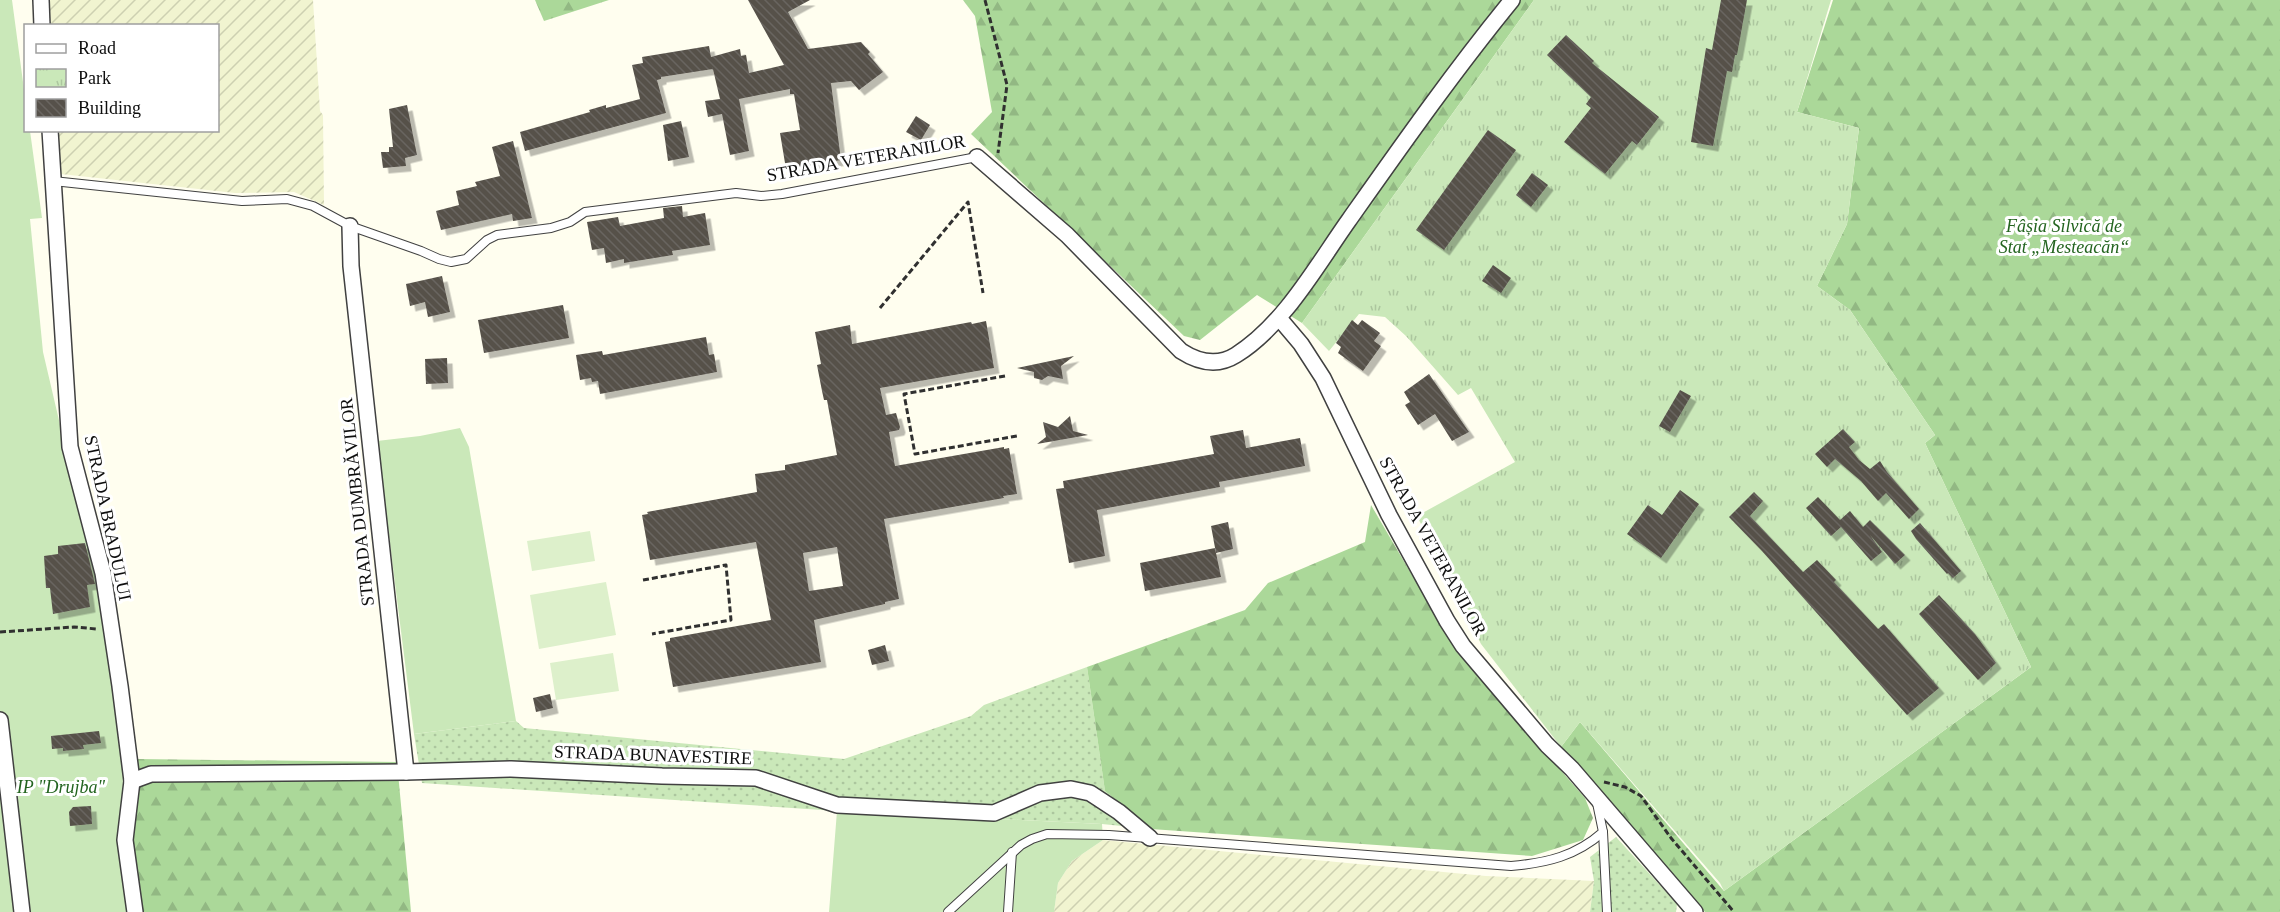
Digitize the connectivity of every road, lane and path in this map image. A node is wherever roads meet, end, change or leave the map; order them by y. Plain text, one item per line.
1 (41, 0) edge
2 (985, 0) edge
3 (1512, 0) edge
4 (42, 24) edge
5 (50, 132) edge
6 (977, 157) joint
7 (995, 173) junction
8 (53, 181) junction
9 (350, 226) junction
10 (983, 293) dead end
11 (880, 308) dead end
12 (1279, 318) junction
13 (1005, 376) dead end
14 (1017, 436) dead end
15 (643, 580) dead end
16 (112, 631) junction
17 (0, 632) edge
18 (652, 634) dead end
19 (0, 720) edge
20 (1572, 769) junction
21 (406, 772) junction
22 (132, 781) junction
23 (1596, 796) junction
24 (1604, 832) junction
25 (1149, 838) junction
26 (1012, 852) junction
27 (22, 912) edge
28 (135, 912) edge
29 (948, 912) edge
30 (1008, 912) edge
31 (1607, 912) edge
32 (1695, 912) edge
33 (1734, 912) edge

1 - 4 street
2 - 7 path
3 - 12 street, STRADA VETERANILOR
5 - 8 street, STRADA BRADULUI
6 - 7 street, STRADA VETERANILOR
6 - 9 lane, STRADA VETERANILOR
7 - 12 street, STRADA VETERANILOR
8 - 9 lane
8 - 16 street, STRADA BRADULUI
9 - 21 street, STRADA DUMBRĂVILOR
10 - 11 path
12 - 20 street, STRADA VETERANILOR
13 - 14 path
15 - 18 path
16 - 17 path
16 - 22 street, STRADA BRADULUI
19 - 27 street
20 - 23 street, STRADA VETERANILOR
20 - 33 path
21 - 22 street, STRADA BUNAVESTIRE
21 - 25 street, STRADA BUNAVESTIRE
22 - 28 street, STRADA BRADULUI
23 - 24 lane
23 - 32 street, STRADA VETERANILOR
24 - 25 lane
24 - 31 lane
25 - 26 lane
26 - 29 lane
26 - 30 lane

